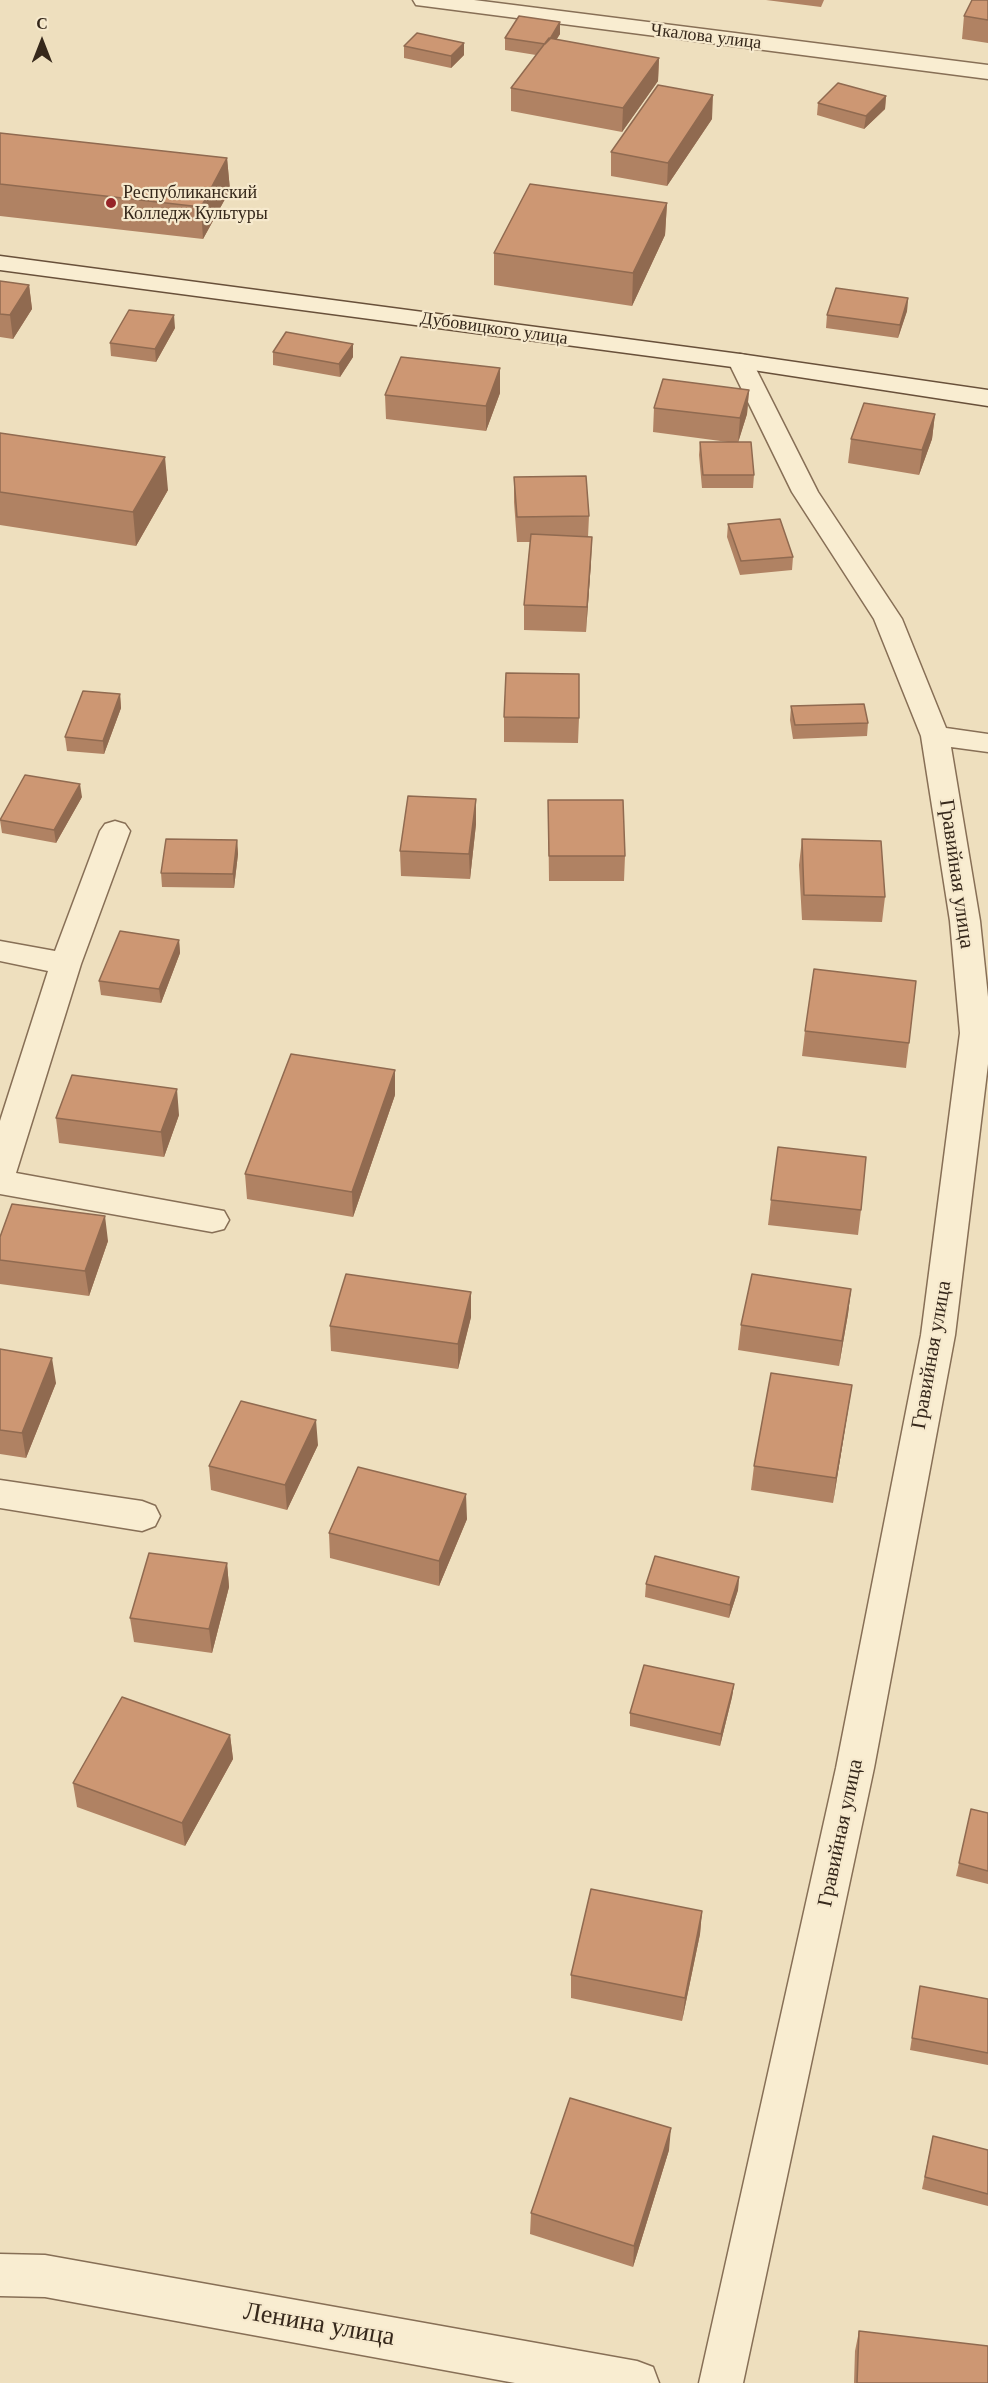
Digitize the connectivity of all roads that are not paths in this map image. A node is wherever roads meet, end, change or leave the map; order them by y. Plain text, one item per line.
1 (424, 0) edge
2 (988, 72) edge
3 (0, 263) edge
4 (740, 361) junction
5 (988, 398) edge
6 (935, 736) junction
7 (988, 743) edge
8 (115, 831) dead end
9 (0, 951) edge
10 (66, 964) junction
11 (0, 1172) edge
12 (0, 1182) edge
13 (212, 1220) dead end
14 (0, 1494) edge
15 (142, 1516) dead end
16 (0, 2275) edge
17 (637, 2383) edge
18 (721, 2383) edge

1 - 2 street, Чкалова улица
3 - 4 street, Дубовицкого улица
4 - 5 street, Дубовицкого улица
4 - 6 street, Гравийная улица
6 - 7 street
6 - 18 street, Гравийная улица
8 - 10 street
9 - 10 street
10 - 11 street
12 - 13 street
14 - 15 street
16 - 17 street, Ленина улица

